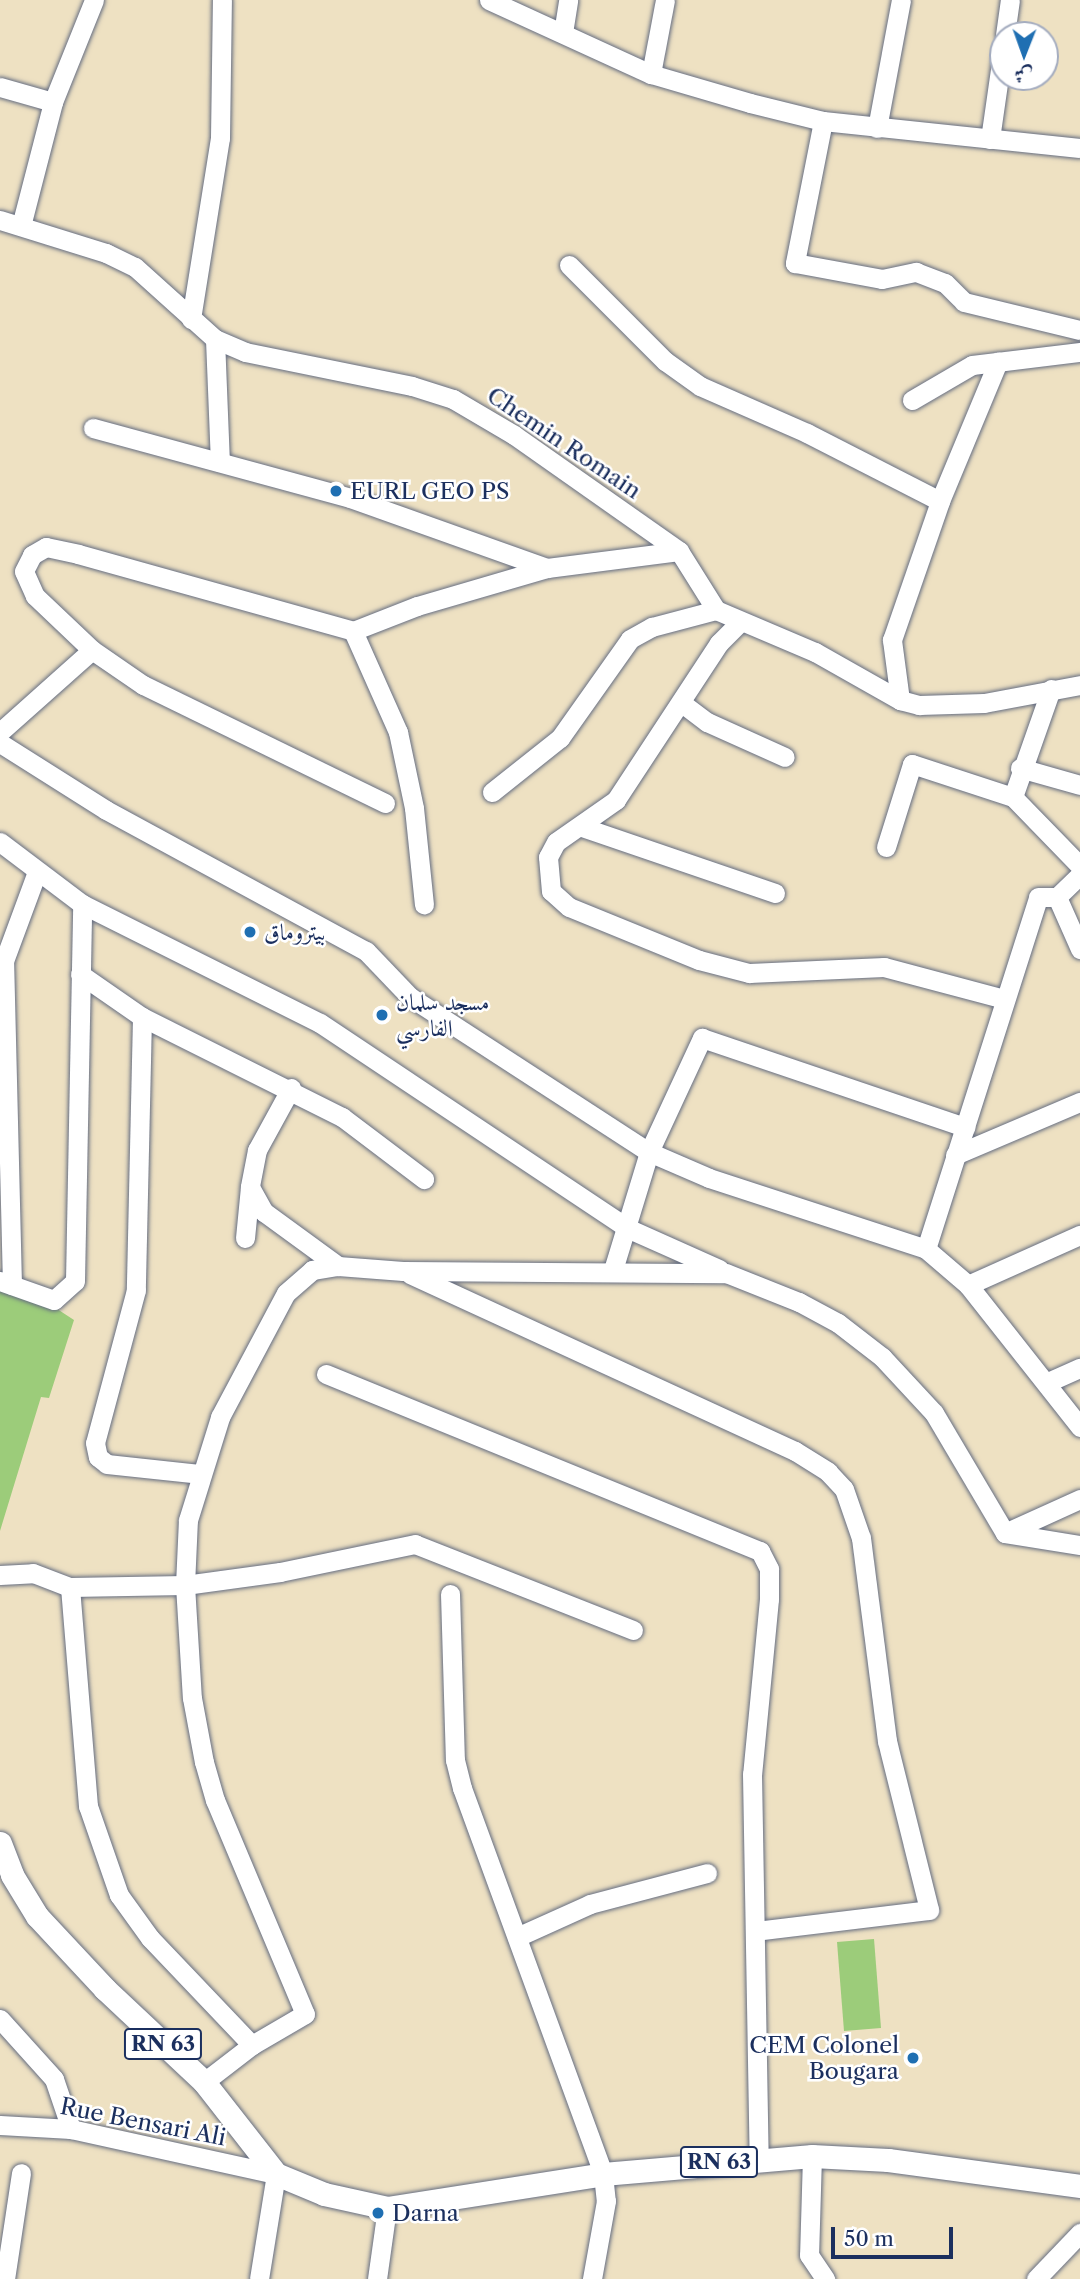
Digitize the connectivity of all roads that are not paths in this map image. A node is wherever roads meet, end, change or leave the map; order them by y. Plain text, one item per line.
1 (94, 0) edge
2 (222, 0) edge
3 (489, 0) edge
4 (568, 0) edge
5 (665, 0) edge
6 (901, 0) edge
7 (1010, 0) edge
8 (1007, 21) edge
9 (563, 33) junction
10 (651, 74) junction
11 (0, 88) edge
12 (997, 91) edge
13 (53, 102) junction
14 (823, 121) junction
15 (877, 128) junction
16 (990, 139) junction
17 (1080, 148) edge
18 (0, 220) edge
19 (21, 226) junction
20 (569, 265) dead end
21 (191, 319) junction
22 (1080, 330) edge
23 (215, 339) junction
24 (1080, 352) edge
25 (998, 362) junction
26 (912, 400) dead end
27 (93, 428) dead end
28 (219, 462) junction
29 (940, 501) junction
30 (679, 551) junction
31 (547, 568) junction
32 (716, 610) junction
33 (740, 622) junction
34 (353, 631) junction
35 (92, 650) junction
36 (1080, 685) edge
37 (1051, 689) junction
38 (900, 700) junction
39 (683, 704) junction
40 (0, 708) edge
41 (6, 728) edge
42 (0, 743) edge
43 (785, 757) dead end
44 (1020, 768) junction
45 (1080, 785) edge
46 (492, 792) dead end
47 (1013, 797) junction
48 (385, 803) dead end
49 (582, 827) junction
50 (0, 842) edge
51 (886, 847) dead end
52 (1080, 866) edge
53 (37, 872) junction
54 (1080, 876) edge
55 (775, 893) dead end
56 (1057, 897) junction
57 (82, 904) junction
58 (424, 904) dead end
59 (1080, 949) edge
60 (2, 961) edge
61 (80, 974) junction
62 (1004, 999) junction
63 (142, 1017) junction
64 (291, 1088) junction
65 (1080, 1102) edge
66 (965, 1127) junction
67 (649, 1152) junction
68 (955, 1155) junction
69 (424, 1179) dead end
70 (250, 1187) junction
71 (627, 1228) junction
72 (1080, 1236) edge
73 (245, 1238) dead end
74 (926, 1249) junction
75 (338, 1265) junction
76 (613, 1270) junction
77 (402, 1271) junction
78 (726, 1273) junction
79 (6, 1283) edge
80 (968, 1285) junction
81 (1080, 1368) edge
82 (327, 1374) dead end
83 (1048, 1382) junction
84 (1080, 1427) edge
85 (201, 1474) junction
86 (1080, 1499) edge
87 (1005, 1533) junction
88 (1080, 1545) edge
89 (0, 1575) edge
90 (185, 1585) junction
91 (70, 1587) junction
92 (450, 1594) dead end
93 (633, 1630) dead end
94 (0, 1843) edge
95 (707, 1873) dead end
96 (755, 1931) junction
97 (517, 1937) junction
98 (0, 2019) edge
99 (253, 2045) junction
100 (204, 2082) junction
101 (0, 2124) edge
102 (71, 2129) junction
103 (812, 2156) junction
104 (758, 2158) junction
105 (21, 2173) dead end
106 (276, 2174) junction
107 (603, 2174) junction
108 (1080, 2186) edge
109 (387, 2207) junction
110 (1080, 2233) edge
111 (5, 2279) edge
112 (259, 2279) edge
113 (377, 2279) edge
114 (592, 2279) edge
115 (825, 2279) edge
116 (1036, 2279) edge

1 - 13 street
2 - 21 street
3 - 9 street
4 - 9 street
5 - 10 street
6 - 15 street
7 - 8 street
9 - 10 street
10 - 14 street
11 - 13 street
12 - 16 street
13 - 19 street
14 - 15 street
14 - 22 street
15 - 16 street
16 - 17 street
18 - 19 street, Chemin Romain
19 - 21 street, Chemin Romain
20 - 29 street
21 - 23 street, Chemin Romain
23 - 28 street
23 - 30 street, Chemin Romain
24 - 25 street
25 - 26 street
25 - 29 street
27 - 28 street
28 - 31 street
29 - 38 street
30 - 31 street
30 - 32 street, Chemin Romain
31 - 34 street
32 - 33 street
32 - 46 street
33 - 38 street
33 - 39 street
34 - 35 street
34 - 58 street
35 - 41 street
35 - 48 street
36 - 37 street
37 - 38 street
37 - 44 street
39 - 43 street
39 - 49 street
40 - 41 street
42 - 67 street
44 - 45 street
44 - 47 street
47 - 51 street
47 - 52 street
49 - 55 street
49 - 62 street
50 - 53 street
53 - 57 street
53 - 60 street
54 - 56 street
56 - 59 street
56 - 62 street
57 - 61 street
57 - 71 street
60 - 79 street
61 - 63 street
61 - 79 street
62 - 66 street
63 - 64 street
63 - 85 street
64 - 69 street
64 - 70 street
65 - 68 street
66 - 67 street
66 - 68 street
67 - 71 street
67 - 74 street
68 - 74 street
70 - 73 street
70 - 75 street
71 - 76 street
71 - 78 street
72 - 80 street
74 - 80 street
75 - 77 street
75 - 85 street
76 - 77 street
76 - 78 street
77 - 96 street
78 - 87 street
80 - 83 street
81 - 83 street
82 - 96 street
83 - 84 street
85 - 90 street
86 - 87 street
87 - 88 street
89 - 91 street
90 - 91 street
90 - 93 street
90 - 99 street
91 - 99 street
92 - 97 street
94 - 100 main road, RN 63
95 - 97 street
96 - 104 street
97 - 107 street
98 - 102 street
99 - 100 street
100 - 106 main road, RN 63
101 - 102 street, Rue Bensari Ali
102 - 106 street, Rue Bensari Ali
103 - 104 main road, RN 63
103 - 108 main road, RN 63
103 - 115 street
104 - 107 main road, RN 63
105 - 111 street
106 - 109 main road, RN 63
106 - 112 street
107 - 109 main road, RN 63
107 - 114 street
109 - 113 street
110 - 116 street

